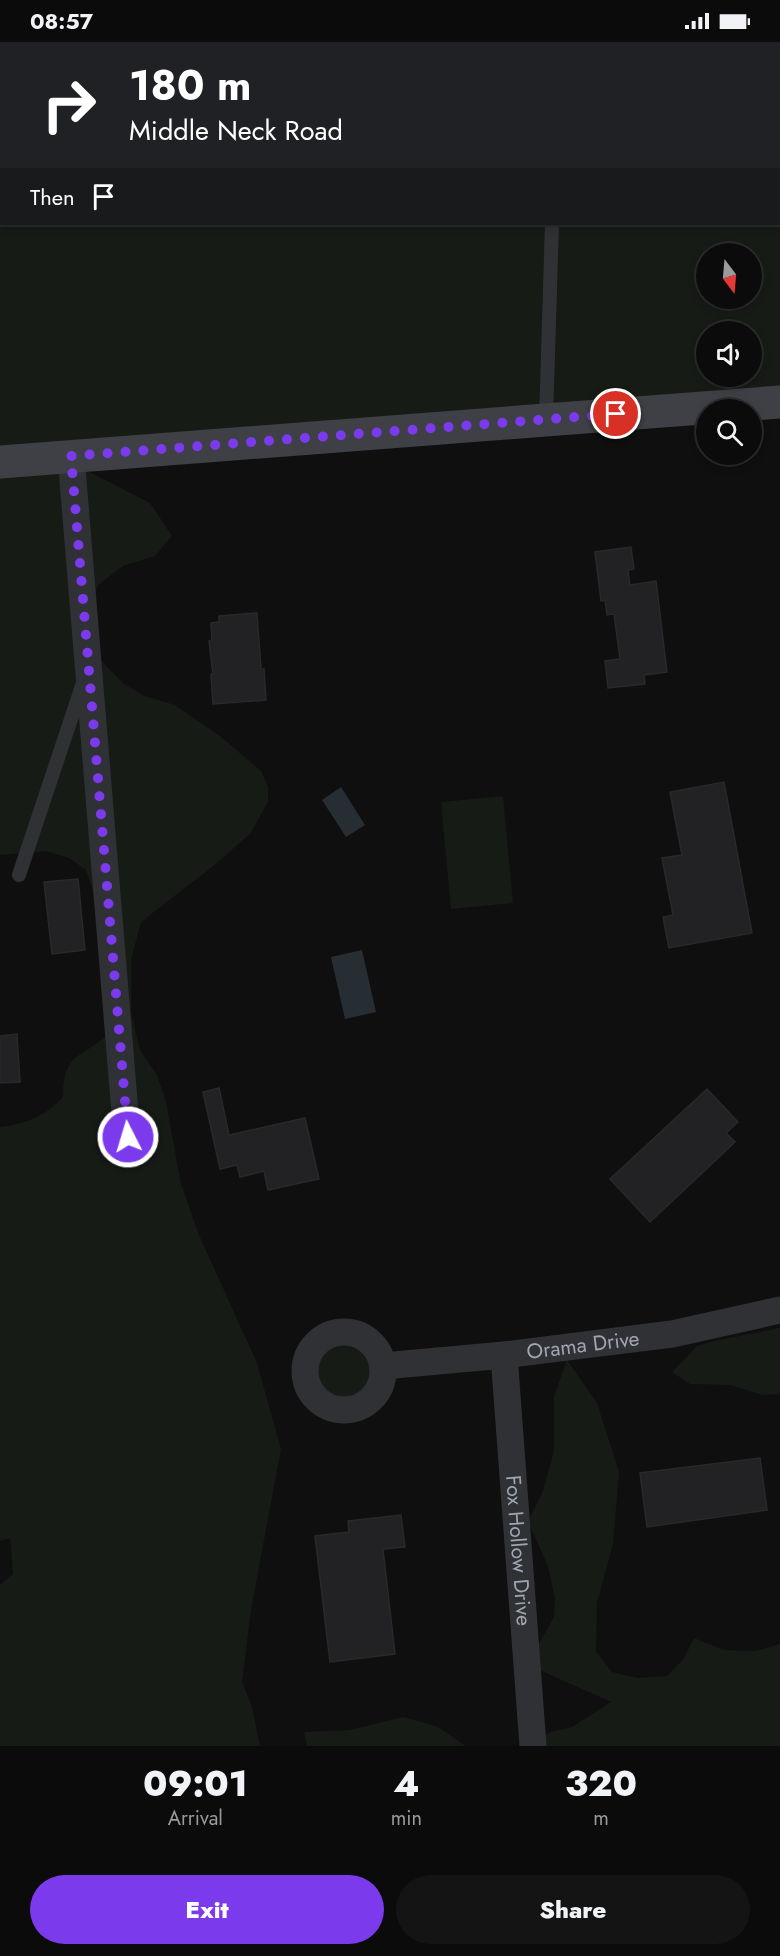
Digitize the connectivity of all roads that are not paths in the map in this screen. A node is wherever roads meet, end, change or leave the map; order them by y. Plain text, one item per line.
1 (552, 225) edge
2 (780, 402) edge
3 (546, 419) junction
4 (71, 456) junction
5 (0, 462) edge
6 (88, 666) junction
7 (19, 875) dead end
8 (128, 1137) dead end
9 (780, 1310) edge
10 (504, 1355) junction
11 (383, 1366) dead end
12 (534, 1746) edge

1 - 3 lane
2 - 3 main road
3 - 4 main road
4 - 5 main road
4 - 6 street
6 - 7 lane
6 - 8 street
9 - 10 street, Orama Drive
10 - 11 street, Orama Drive
10 - 12 street, Fox Hollow Drive

